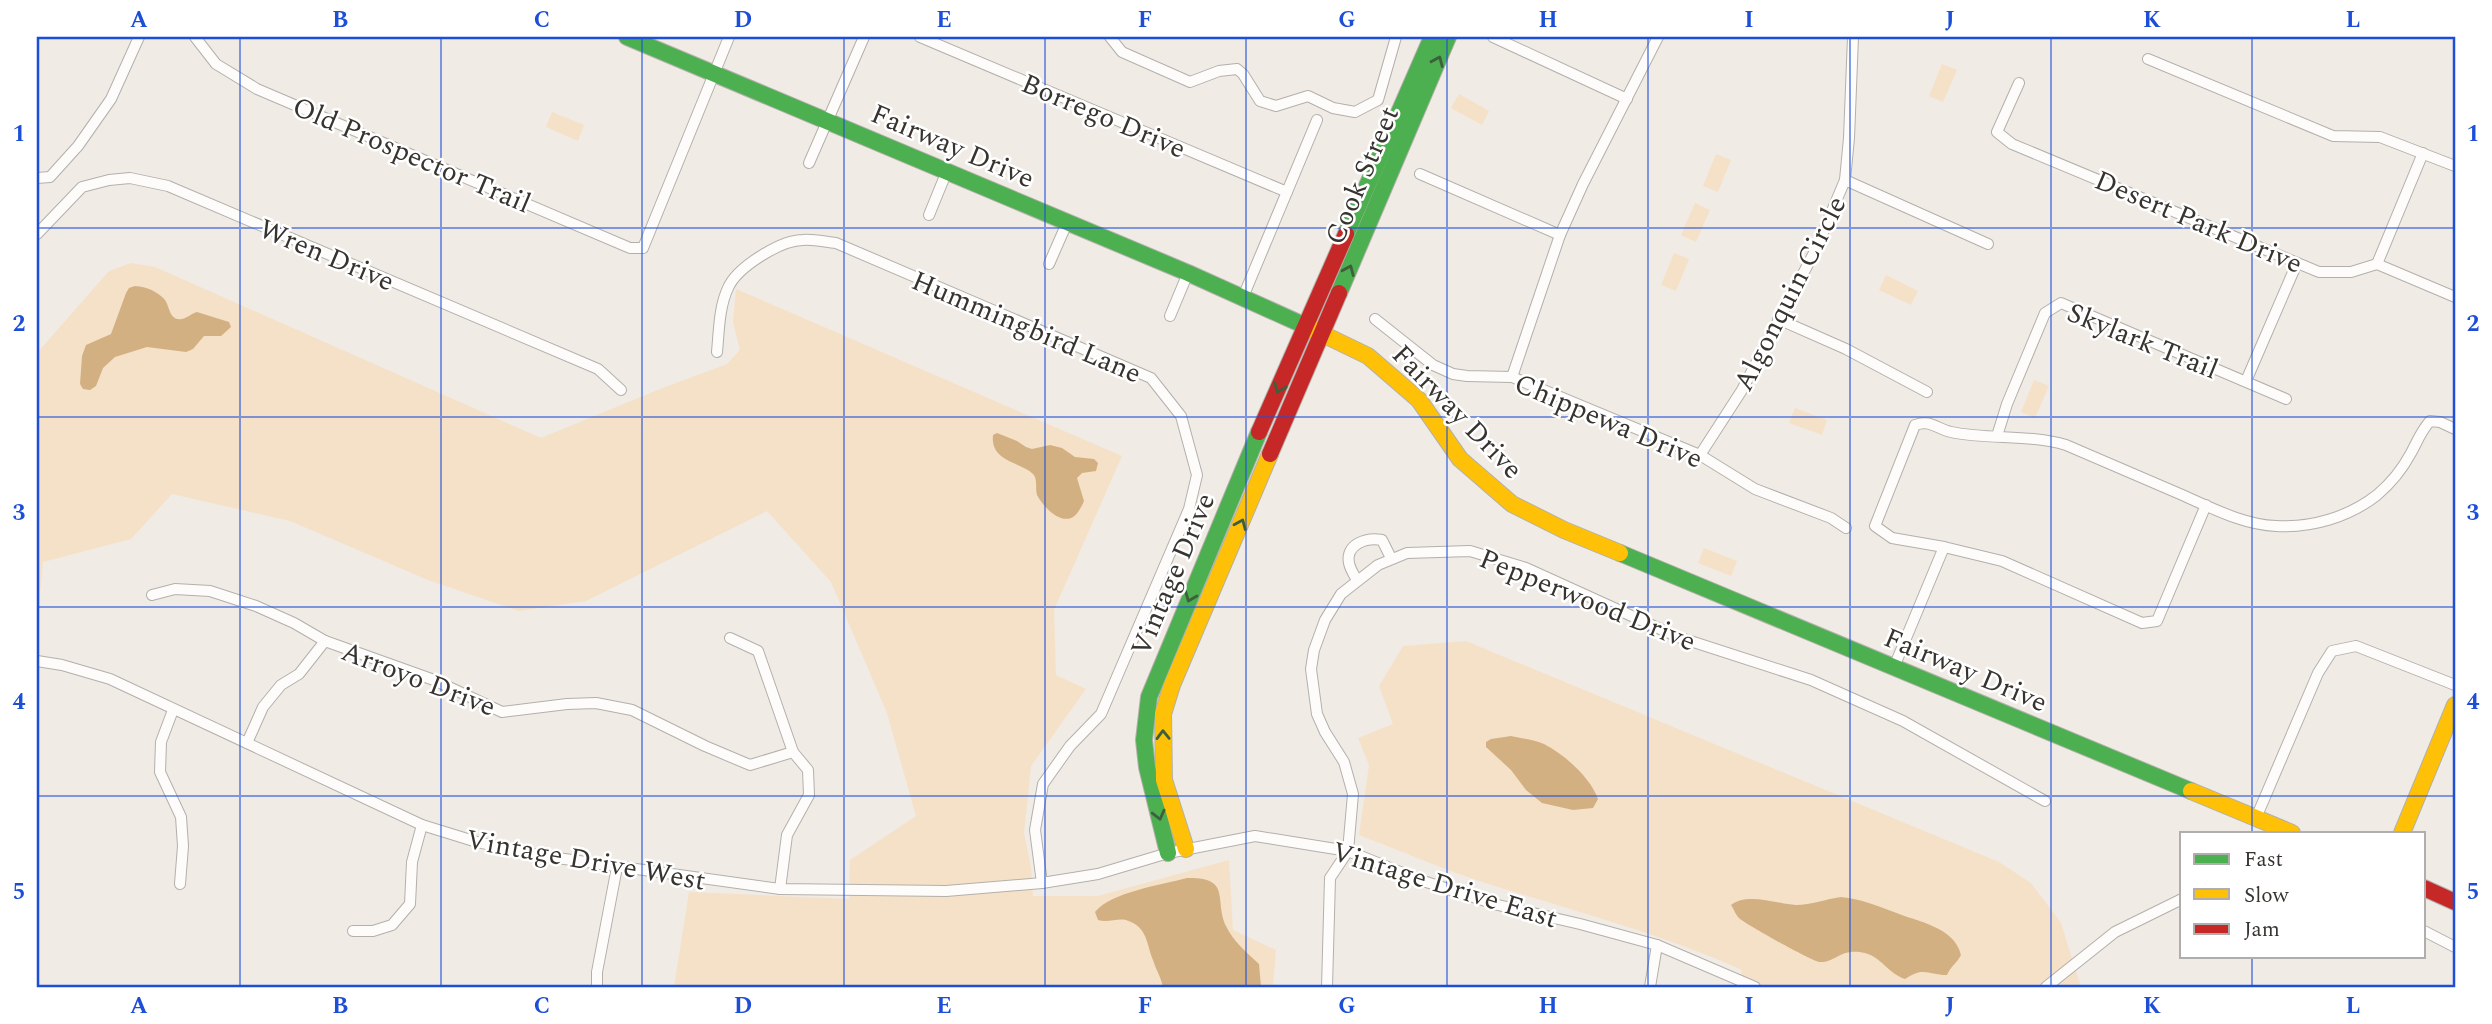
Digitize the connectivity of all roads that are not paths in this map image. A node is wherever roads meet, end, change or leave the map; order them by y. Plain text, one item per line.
1 (139, 37) edge
2 (195, 37) edge
3 (627, 37) edge
4 (729, 37) edge
5 (864, 37) edge
6 (920, 37) edge
7 (1110, 37) edge
8 (1396, 37) edge
9 (1432, 37) edge
10 (1448, 37) edge
11 (1493, 37) edge
12 (1658, 37) edge
13 (1853, 37) edge
14 (2148, 59) dead end
15 (714, 72) junction
16 (2019, 83) dead end
17 (1627, 99) junction
18 (828, 120) junction
19 (1317, 120) dead end
20 (2423, 153) junction
21 (810, 163) dead end
22 (2455, 166) edge
23 (947, 172) junction
24 (1420, 174) dead end
25 (37, 178) edge
26 (1845, 180) junction
27 (1287, 192) junction
28 (929, 215) dead end
29 (1067, 223) junction
30 (37, 234) edge
31 (1560, 235) junction
32 (1988, 244) dead end
33 (2297, 263) junction
34 (1049, 264) dead end
35 (2377, 264) junction
36 (1188, 273) junction
37 (1243, 297) junction
38 (2455, 297) edge
39 (1170, 316) dead end
40 (1375, 319) dead end
41 (1778, 319) junction
42 (1306, 326) junction
43 (1322, 333) junction
44 (717, 352) dead end
45 (1512, 377) junction
46 (2246, 381) junction
47 (621, 390) dead end
48 (1927, 392) dead end
49 (2286, 399) dead end
50 (2455, 429) edge
51 (1997, 436) junction
52 (1700, 455) junction
53 (2206, 505) junction
54 (1846, 528) dead end
55 (1944, 547) junction
56 (1391, 558) junction
57 (1357, 580) junction
58 (152, 595) dead end
59 (730, 638) dead end
60 (324, 641) junction
61 (37, 661) edge
62 (1894, 667) junction
63 (2455, 685) edge
64 (2455, 705) edge
65 (173, 710) junction
66 (247, 743) junction
67 (793, 752) junction
68 (2045, 801) dead end
69 (2256, 818) junction
70 (422, 825) junction
71 (2290, 832) edge
72 (2402, 832) edge
73 (1186, 849) junction
74 (1348, 851) junction
75 (1168, 853) junction
76 (617, 867) junction
77 (1042, 883) junction
78 (180, 884) dead end
79 (779, 889) junction
80 (2426, 889) edge
81 (2180, 900) edge
82 (2455, 902) edge
83 (353, 931) dead end
84 (2426, 932) edge
85 (1657, 945) junction
86 (2455, 947) edge
87 (597, 987) edge
88 (1328, 987) edge
89 (1650, 987) edge
90 (1755, 987) edge
91 (2046, 987) edge

1 - 25 street
2 - 15 street, Old Prospector Trail
3 - 15 street, Fairway Drive
4 - 15 street
5 - 18 street
6 - 27 street, Borrego Drive
7 - 8 street
9 - 42 street, Cook Street
43 -> 10 street, Cook Street
11 - 17 street
12 - 17 street
13 - 26 street, Algonquin Circle
14 - 20 street
15 - 18 street, Fairway Drive
16 - 33 street, Desert Park Drive
17 - 31 street
18 - 21 street
18 - 23 street, Fairway Drive
19 - 27 street
20 - 22 street
20 - 35 street
23 - 28 street
23 - 29 street, Fairway Drive
24 - 31 street
26 - 32 street
26 - 41 street, Algonquin Circle
27 - 37 street
29 - 34 street
29 - 36 street, Fairway Drive
30 - 47 street, Wren Drive
31 - 45 street
33 - 35 street, Desert Park Drive
33 - 46 street
35 - 38 street
36 - 37 street, Fairway Drive
36 - 39 street
37 - 42 street, Fairway Drive
40 - 45 street, Chippewa Drive
41 - 48 street
41 - 52 street, Algonquin Circle
42 - 43 street, Fairway Drive
42 -> 75 street, Vintage Drive
43 - 62 street, Fairway Drive
73 -> 43 street, Vintage Drive
44 - 77 street, Hummingbird Lane
45 - 52 street, Chippewa Drive
46 - 49 street, Skylark Trail
46 - 51 street, Skylark Trail
50 - 53 street
51 - 53 street
51 - 55 street
52 - 54 street, Chippewa Drive
53 - 55 street
55 - 62 street
56 - 57 street, Pepperwood Drive
56 - 57 street
56 - 68 street, Pepperwood Drive
57 - 74 street, Pepperwood Drive
58 - 60 street, Arroyo Drive
59 - 67 street
60 - 66 street
60 - 67 street, Arroyo Drive
61 - 65 street, Vintage Drive West
62 - 69 street, Fairway Drive
63 - 69 street
64 - 72 street
65 - 66 street, Vintage Drive West
65 - 78 street
66 - 70 street, Vintage Drive West
67 - 79 street
69 - 71 street, Fairway Drive
70 - 76 street, Vintage Drive West
70 - 83 street
73 - 74 street, Vintage Drive East
73 - 75 street, Vintage Drive East
74 - 85 street, Vintage Drive East
74 - 88 street
75 - 77 street, Vintage Drive West
76 - 79 street, Vintage Drive West
76 - 87 street
77 - 79 street, Vintage Drive West
80 - 82 street
81 - 91 street
84 - 86 street
85 - 89 street
85 - 90 street, Vintage Drive East

